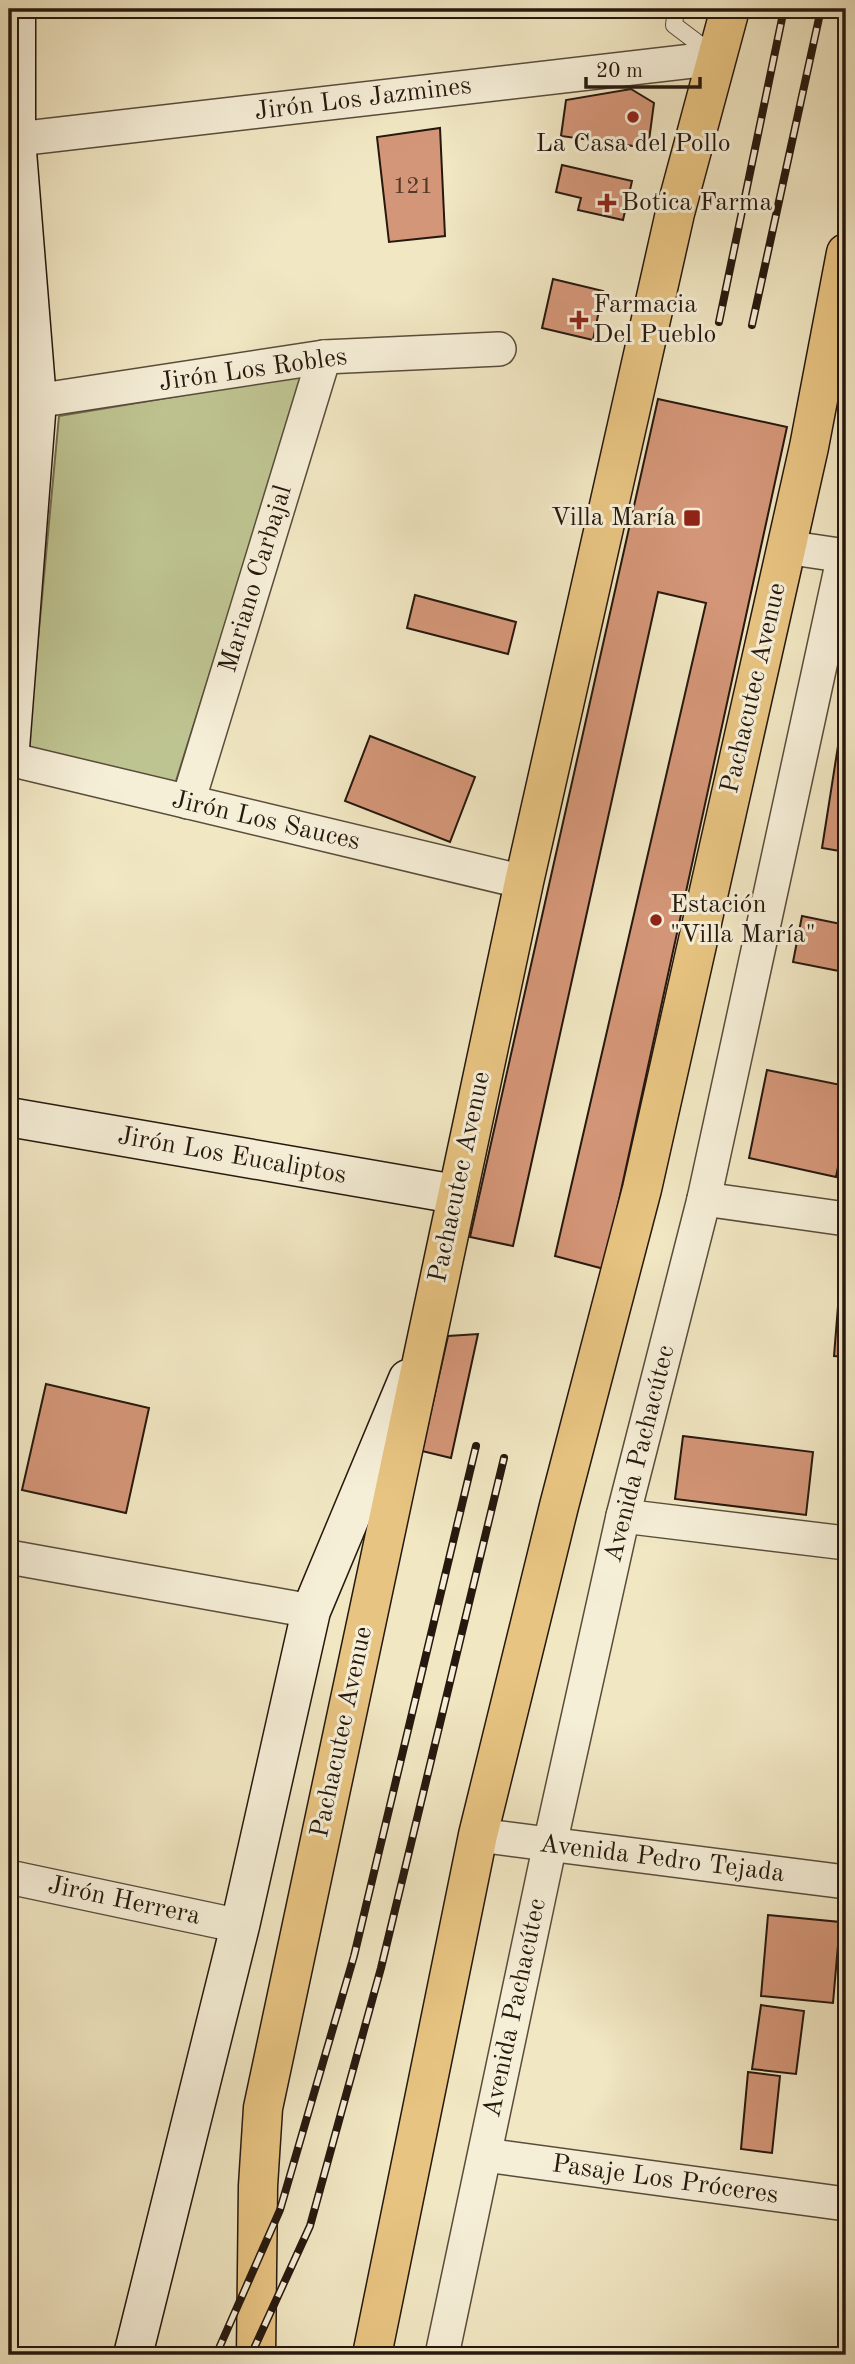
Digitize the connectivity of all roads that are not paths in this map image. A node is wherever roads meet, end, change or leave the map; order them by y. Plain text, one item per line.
1 (16, 9) edge
2 (676, 9) edge
3 (730, 9) edge
4 (718, 58) junction
5 (12, 139) edge
6 (846, 253) edge
7 (499, 349) dead end
8 (324, 357) junction
9 (23, 403) edge
10 (785, 547) junction
11 (845, 555) edge
12 (9, 760) edge
13 (188, 802) junction
14 (524, 882) junction
15 (9, 1117) edge
16 (455, 1194) junction
17 (704, 1199) junction
18 (846, 1219) edge
19 (424, 1342) junction
20 (623, 1516) junction
21 (846, 1543) edge
22 (9, 1556) edge
23 (311, 1611) junction
24 (478, 1835) junction
25 (550, 1844) junction
26 (9, 1877) edge
27 (846, 1882) edge
28 (240, 1926) junction
29 (485, 2155) junction
30 (846, 2204) edge
31 (133, 2355) edge
32 (257, 2355) edge
33 (372, 2355) edge
34 (442, 2355) edge

1 - 5 street
2 - 4 lane
3 - 4 main road, Pachacutec Avenue
4 - 5 street, Jirón Los Jazmines
4 - 14 main road, Pachacutec Avenue
5 - 9 street
6 - 10 main road
7 - 8 street, Jirón Los Robles
8 - 9 street, Jirón Los Robles
8 - 13 street, Mariano Carbajal
9 - 12 street
10 - 11 street
10 - 24 main road, Pachacutec Avenue
11 - 17 street, Avenida Pachacútec
12 - 13 street, Jirón Los Sauces
13 - 14 street, Jirón Los Sauces
14 - 16 main road, Pachacutec Avenue
15 - 16 street, Jirón Los Eucaliptos
16 - 19 main road, Pachacutec Avenue
17 - 18 street
17 - 20 street, Avenida Pachacútec
19 - 23 street
19 - 32 main road, Pachacutec Avenue
20 - 21 street
20 - 25 street, Avenida Pachacútec
22 - 23 street
23 - 28 street
24 - 25 street, Avenida Pedro Tejada
24 - 33 main road, Pachacutec Avenue
25 - 27 street, Avenida Pedro Tejada
25 - 29 street, Avenida Pachacútec
26 - 28 street, Jirón Herrera
28 - 31 street
29 - 30 street, Pasaje Los Próceres
29 - 34 street, Avenida Pachacútec

